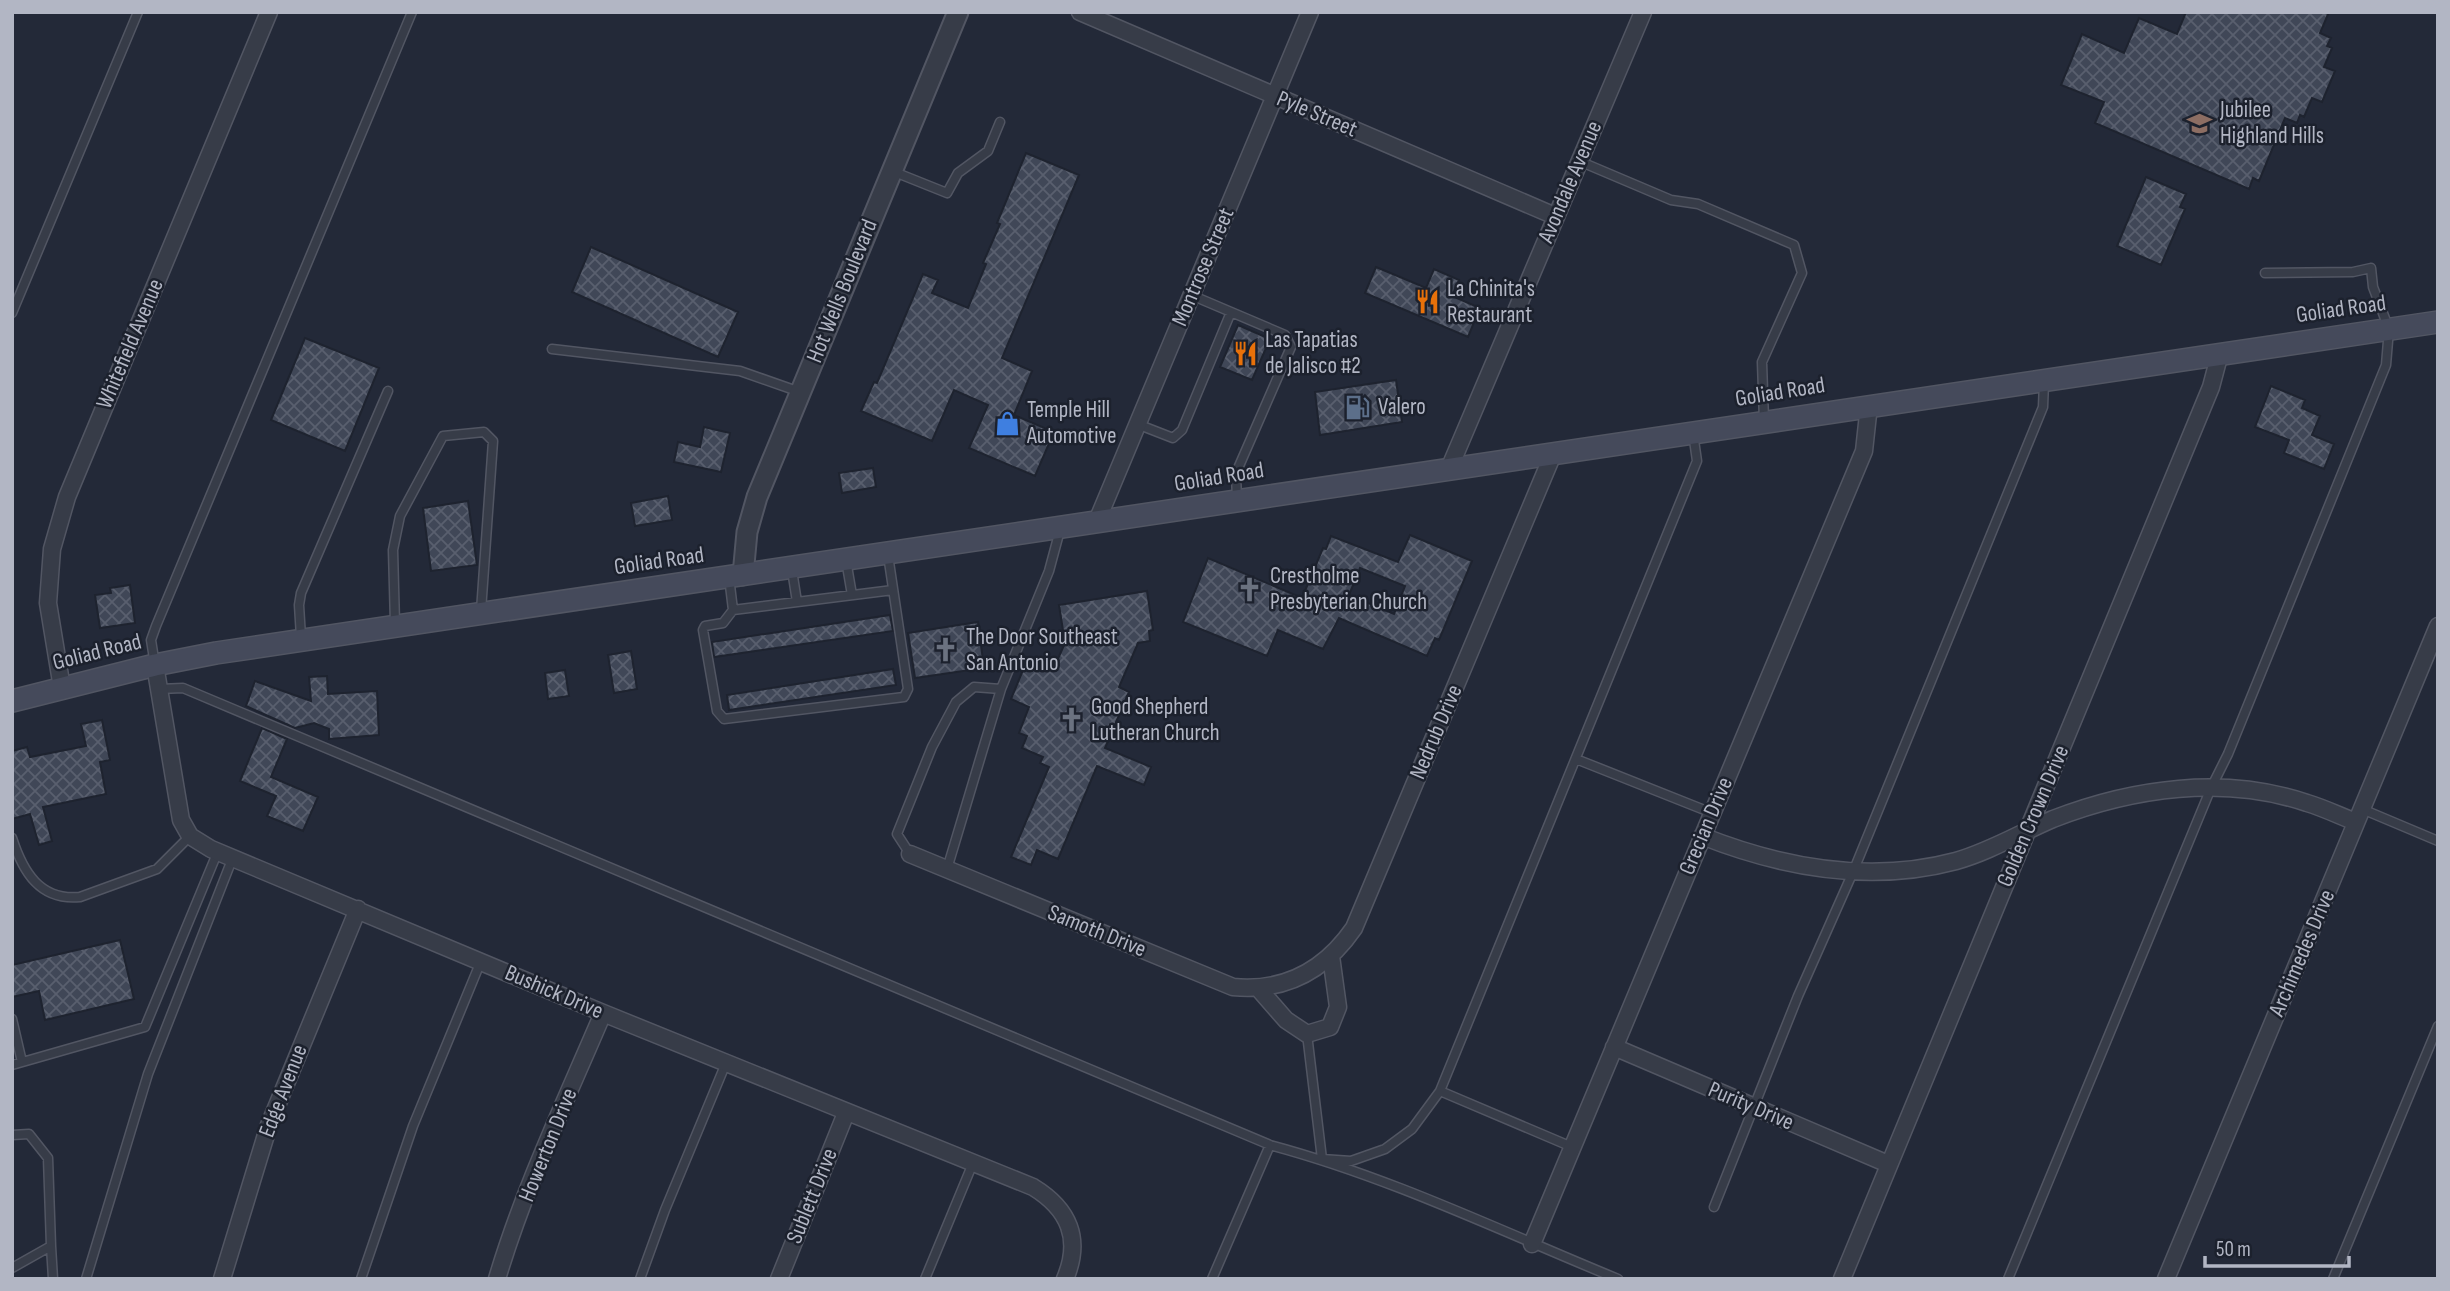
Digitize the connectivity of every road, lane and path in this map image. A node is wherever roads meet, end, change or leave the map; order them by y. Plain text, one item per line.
1 (138, 12) edge
2 (269, 12) edge
3 (412, 12) edge
4 (958, 12) edge
5 (1080, 12) edge
6 (1310, 12) edge
7 (1643, 12) edge
8 (1274, 95) junction
9 (1000, 122) dead end
10 (1579, 161) junction
11 (892, 171) junction
12 (1555, 216) junction
13 (2265, 273) dead end
14 (1191, 295) junction
15 (1231, 312) junction
16 (12, 313) edge
17 (2438, 322) edge
18 (2389, 329) junction
19 (552, 349) dead end
20 (2220, 353) junction
21 (2044, 379) junction
22 (388, 391) dead end
23 (801, 392) junction
24 (1869, 405) junction
25 (1764, 421) junction
26 (1137, 424) junction
27 (1693, 432) junction
28 (1553, 454) junction
29 (1449, 469) junction
30 (1237, 500) junction
31 (1097, 522) junction
32 (1061, 527) junction
33 (888, 553) junction
34 (846, 559) junction
35 (791, 568) junction
36 (736, 576) junction
37 (893, 590) junction
38 (852, 595) junction
39 (797, 602) junction
40 (733, 610) junction
41 (480, 614) junction
42 (395, 626) junction
43 (2438, 626) edge
44 (302, 640) junction
45 (155, 665) junction
46 (62, 688) junction
47 (159, 689) junction
48 (1000, 689) junction
49 (12, 701) edge
50 (1576, 759) junction
51 (2211, 788) junction
52 (1712, 813) junction
53 (2359, 816) junction
54 (2026, 833) junction
55 (190, 836) junction
56 (1702, 836) junction
57 (12, 838) edge
58 (2438, 841) edge
59 (225, 854) junction
60 (910, 854) joint
61 (947, 870) junction
62 (1853, 872) junction
63 (358, 909) junction
64 (1331, 956) junction
65 (481, 961) junction
66 (1286, 981) joint
67 (1258, 988) junction
68 (603, 1013) junction
69 (12, 1018) edge
70 (2438, 1027) edge
71 (1307, 1034) junction
72 (1614, 1047) junction
73 (22, 1062) junction
74 (726, 1063) junction
75 (12, 1065) edge
76 (1440, 1091) junction
77 (1753, 1107) junction
78 (846, 1113) junction
79 (12, 1135) edge
80 (1269, 1145) junction
81 (1572, 1147) junction
82 (1322, 1158) junction
83 (973, 1163) junction
84 (1888, 1164) junction
85 (1714, 1207) dead end
86 (1532, 1244) junction
87 (51, 1246) junction
88 (12, 1268) edge
89 (53, 1279) edge
90 (86, 1279) edge
91 (222, 1279) edge
92 (361, 1279) edge
93 (497, 1279) edge
94 (640, 1279) edge
95 (779, 1279) edge
96 (925, 1279) edge
97 (1065, 1279) edge
98 (1212, 1279) edge
99 (1618, 1279) edge
100 (1842, 1279) edge
101 (2008, 1279) edge
102 (2166, 1279) edge
103 (2333, 1279) edge

1 - 16 lane
2 - 46 street, Whitefield Avenue
3 - 45 lane
4 - 11 street, Hot Wells Boulevard
5 - 8 street, Pyle Street
6 - 8 street, Montrose Street
7 - 10 street, Avondale Avenue
8 - 12 street, Pyle Street
8 - 14 street, Montrose Street
9 - 11 lane
10 - 12 street, Avondale Avenue
10 - 25 lane
11 - 23 street, Hot Wells Boulevard
12 - 29 street, Avondale Avenue
13 - 18 lane
14 - 15 lane
14 - 26 street, Montrose Street
15 - 26 lane
15 - 30 lane
17 - 18 main road, Goliad Road
18 - 20 main road, Goliad Road
18 - 51 lane
19 - 23 lane
20 - 21 main road, Goliad Road
20 - 54 street, Golden Crown Drive
21 - 24 main road, Goliad Road
21 - 62 lane
22 - 44 lane
23 - 36 street, Hot Wells Boulevard
24 - 25 main road, Goliad Road
24 - 52 street, Grecian Drive
25 - 27 main road, Goliad Road
26 - 31 street, Montrose Street
27 - 28 main road, Goliad Road
27 - 50 lane
28 - 29 main road, Goliad Road
28 - 64 street, Nedrub Drive
29 - 30 main road, Goliad Road
30 - 31 main road, Goliad Road
31 - 32 main road, Goliad Road
32 - 33 main road, Goliad Road
32 - 48 lane
33 - 34 main road, Goliad Road
33 - 37 lane
34 - 35 main road, Goliad Road
34 - 38 lane
35 - 36 main road, Goliad Road
35 - 39 lane
36 - 40 lane
36 - 41 main road, Goliad Road
37 - 38 lane
37 - 40 lane
38 - 39 lane
39 - 40 lane
41 - 42 main road, Goliad Road
41 - 42 lane
42 - 44 main road, Goliad Road
43 - 53 street, Archimedes Drive
44 - 45 main road, Goliad Road
45 - 46 main road, Goliad Road
45 - 47 street
46 - 49 main road, Goliad Road
47 - 55 street
47 - 80 lane
48 - 60 lane
48 - 61 lane
50 - 52 lane
50 - 76 lane
51 - 53 street
51 - 54 street
51 - 101 lane
52 - 56 street, Grecian Drive
53 - 58 lane
53 - 102 street, Archimedes Drive
54 - 62 street
54 - 84 street, Golden Crown Drive
55 - 57 lane
55 - 59 street, Bushick Drive
56 - 62 street
56 - 72 street, Grecian Drive
59 - 63 street, Bushick Drive
59 - 73 lane
59 - 90 lane
60 - 61 street, Samoth Drive
61 - 67 street, Samoth Drive
62 - 77 lane
63 - 65 street, Bushick Drive
63 - 91 street, Edge Avenue
64 - 66 street, Nedrub Drive
64 - 71 street
65 - 68 street, Bushick Drive
65 - 92 lane
66 - 67 street, Samoth Drive
67 - 71 street
68 - 74 street, Bushick Drive
68 - 93 street, Howerton Drive
69 - 73 lane
70 - 103 lane
71 - 82 lane
72 - 77 street, Purity Drive
72 - 81 street, Grecian Drive
73 - 75 lane
74 - 78 street, Bushick Drive
74 - 94 lane
76 - 81 lane
76 - 82 lane
77 - 84 street, Purity Drive
77 - 85 lane
78 - 83 street, Bushick Drive
78 - 95 street, Sublett Drive
79 - 87 lane
80 - 82 lane
80 - 98 lane
81 - 86 street, Grecian Drive
82 - 86 lane
83 - 96 lane
83 - 97 street, Bushick Drive
84 - 100 street, Golden Crown Drive
86 - 99 lane
87 - 88 lane
87 - 89 lane

